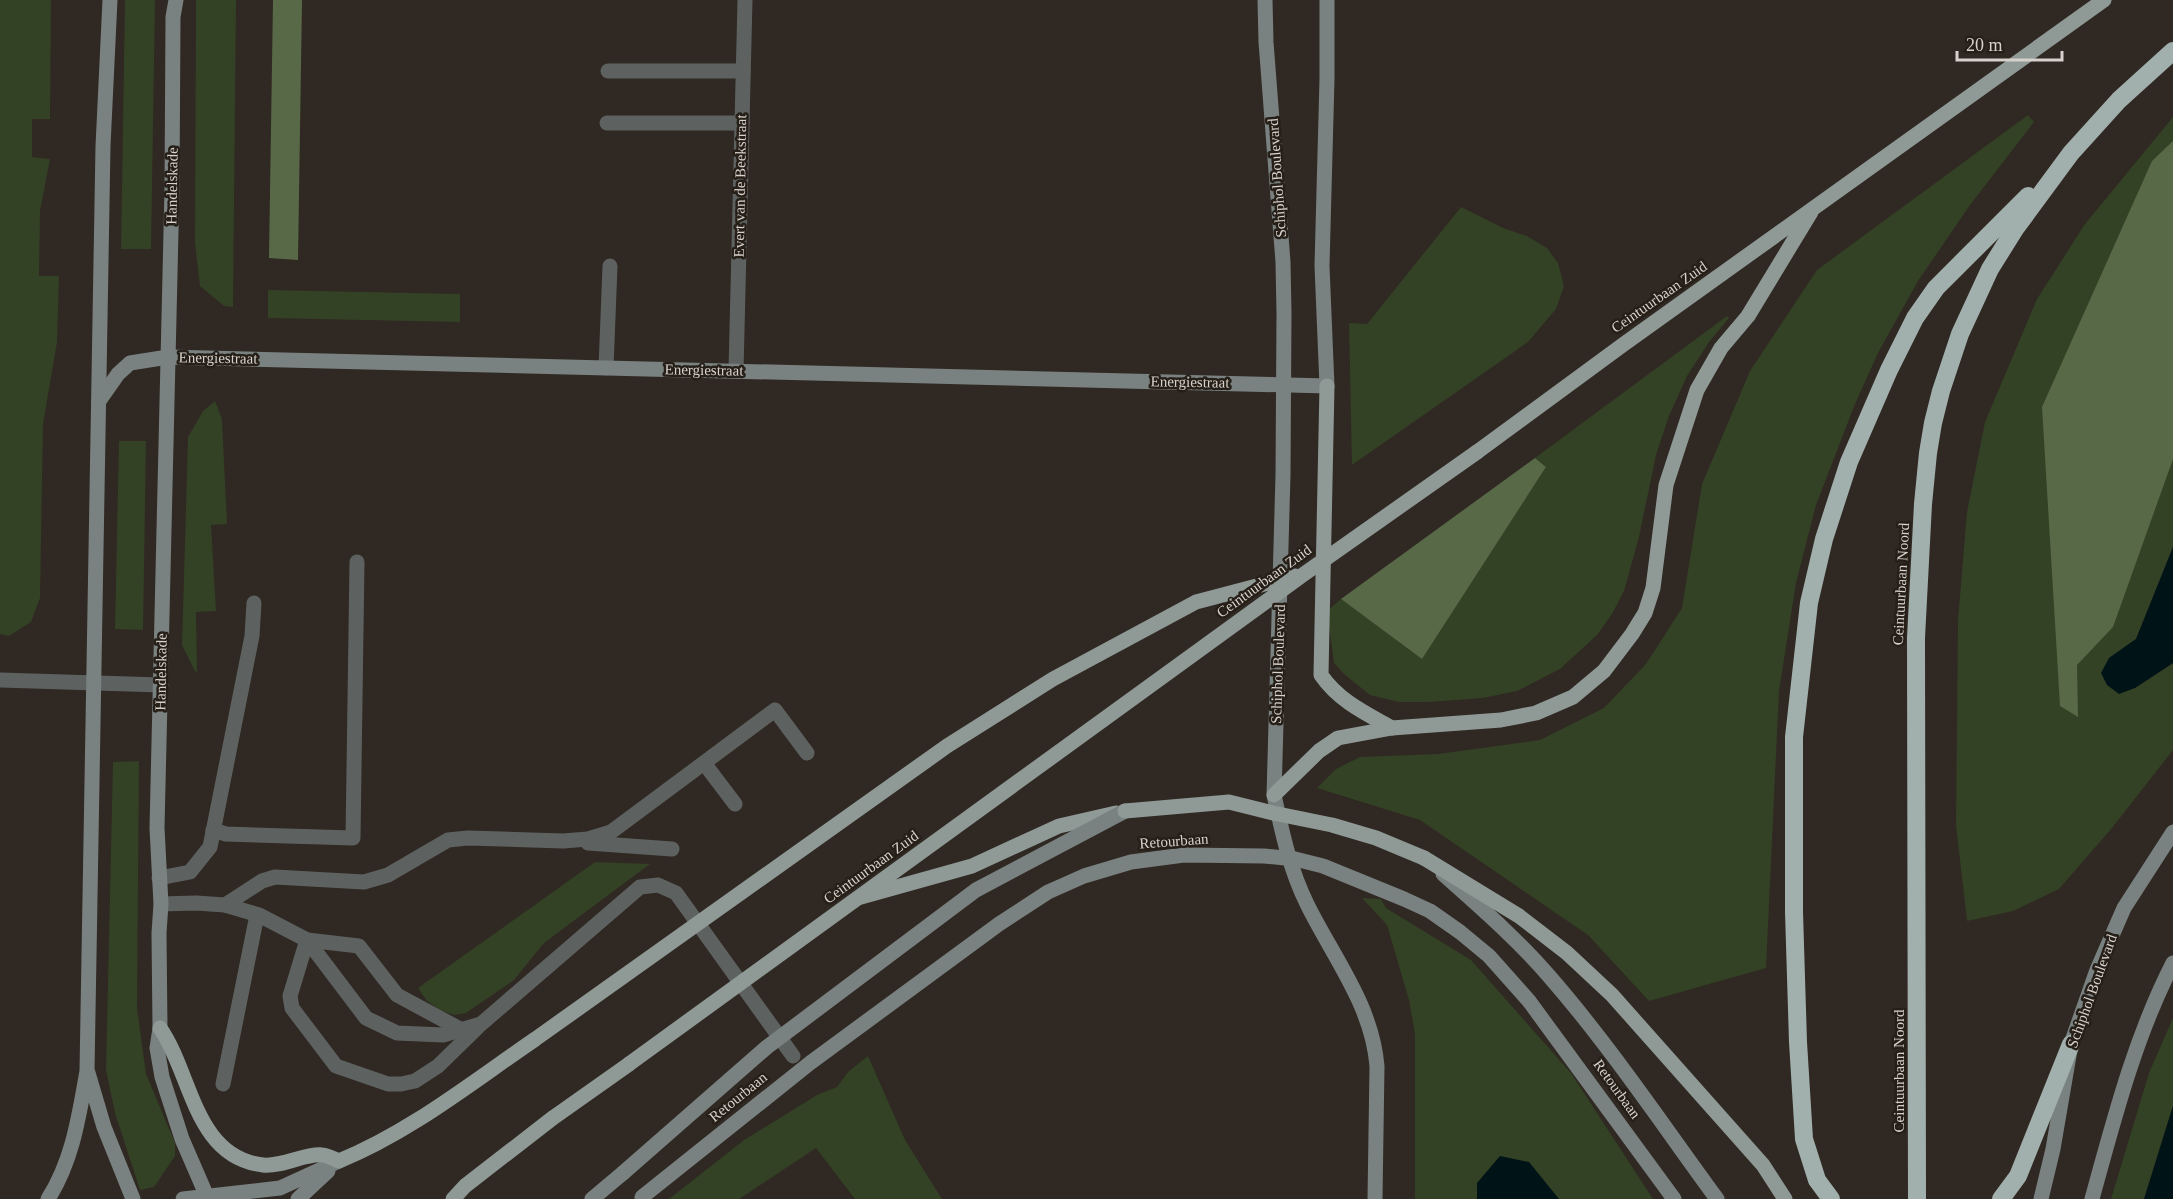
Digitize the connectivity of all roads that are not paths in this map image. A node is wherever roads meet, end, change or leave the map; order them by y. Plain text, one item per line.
1 (110, 0) edge
2 (176, 0) edge
3 (745, 0) edge
4 (1265, 0) edge
5 (2104, 0) edge
6 (1325, 2) edge
7 (2173, 51) edge
8 (608, 71) dead end
9 (743, 71) junction
10 (607, 123) dead end
11 (742, 123) junction
12 (2071, 153) junction
13 (1811, 212) junction
14 (610, 266) dead end
15 (168, 357) junction
16 (606, 368) junction
17 (736, 371) junction
18 (1283, 385) junction
19 (1327, 387) junction
20 (99, 401) junction
21 (357, 562) dead end
22 (1304, 574) junction
23 (254, 603) dead end
24 (0, 680) edge
25 (93, 682) junction
26 (161, 686) junction
27 (1392, 728) junction
28 (807, 753) dead end
29 (704, 763) junction
30 (1274, 795) junction
31 (735, 804) dead end
32 (1125, 811) junction
33 (213, 830) junction
34 (2173, 832) edge
35 (563, 841) junction
36 (672, 849) dead end
37 (1424, 858) junction
38 (159, 878) junction
39 (861, 897) junction
40 (161, 904) junction
41 (225, 905) junction
42 (257, 915) junction
43 (307, 940) junction
44 (2173, 963) edge
45 (481, 1024) junction
46 (160, 1028) junction
47 (462, 1030) junction
48 (2071, 1044) junction
49 (793, 1056) dead end
50 (87, 1071) junction
51 (223, 1084) dead end
52 (339, 1161) junction
53 (207, 1198) edge
54 (641, 1198) edge
55 (48, 1199) edge
56 (133, 1199) edge
57 (183, 1199) edge
58 (298, 1199) edge
59 (451, 1199) edge
60 (592, 1199) edge
61 (1375, 1199) edge
62 (1674, 1199) edge
63 (1717, 1199) edge
64 (1785, 1199) edge
65 (1831, 1199) edge
66 (1917, 1199) edge
67 (2001, 1199) edge
68 (2041, 1199) edge
69 (2092, 1199) edge

1 - 20 street
2 - 15 street, Handelskade
3 - 9 street, Evert van de Beekstraat
4 - 18 street, Schiphol Boulevard
5 - 13 main road, Ceintuurbaan Zuid
6 - 19 street
7 - 12 highway, Ceintuurbaan Noord
8 - 9 street
9 - 11 street, Evert van de Beekstraat
10 - 11 street
11 - 17 street, Evert van de Beekstraat
12 - 65 highway
12 - 66 highway, Ceintuurbaan Noord
13 - 22 main road, Ceintuurbaan Zuid, bridge
13 - 27 main road
14 - 16 street
15 - 16 street, Energiestraat
15 - 20 street, Energiestraat
15 - 26 street, Handelskade
16 - 17 street, Energiestraat
17 - 18 street, Energiestraat
18 - 19 street, Energiestraat
18 - 30 street, Schiphol Boulevard
19 - 27 main road
20 - 25 street
21 - 33 street
22 - 39 main road, Ceintuurbaan Zuid, bridge
22 - 52 main road, bridge
23 - 33 street
24 - 25 street
25 - 26 street
25 - 50 street
26 - 38 street, Handelskade
27 - 30 main road
28 - 29 street
29 - 31 street
29 - 35 street
30 - 61 street, Schiphol Boulevard
32 - 37 main road, Retourbaan, bridge
32 - 39 main road, Retourbaan, bridge
32 - 60 street, bridge
33 - 38 street
34 - 48 street, Schiphol Boulevard
35 - 36 street
35 - 41 street
37 - 63 street, Retourbaan
37 - 64 main road, Retourbaan
38 - 40 street, Handelskade
39 - 59 main road, Ceintuurbaan Zuid, bridge
40 - 41 street
40 - 46 street, Handelskade
41 - 42 street
42 - 43 street
42 - 51 street
43 - 45 street
43 - 47 street
43 - 47 street
44 - 69 street
45 - 47 street
45 - 49 street
46 - 52 main road
46 - 53 street, Handelskade
48 - 67 highway
48 - 68 street, Schiphol Boulevard
50 - 55 street
50 - 56 street
52 - 53 street
52 - 58 street
53 - 57 street
54 - 62 street, Retourbaan, bridge

